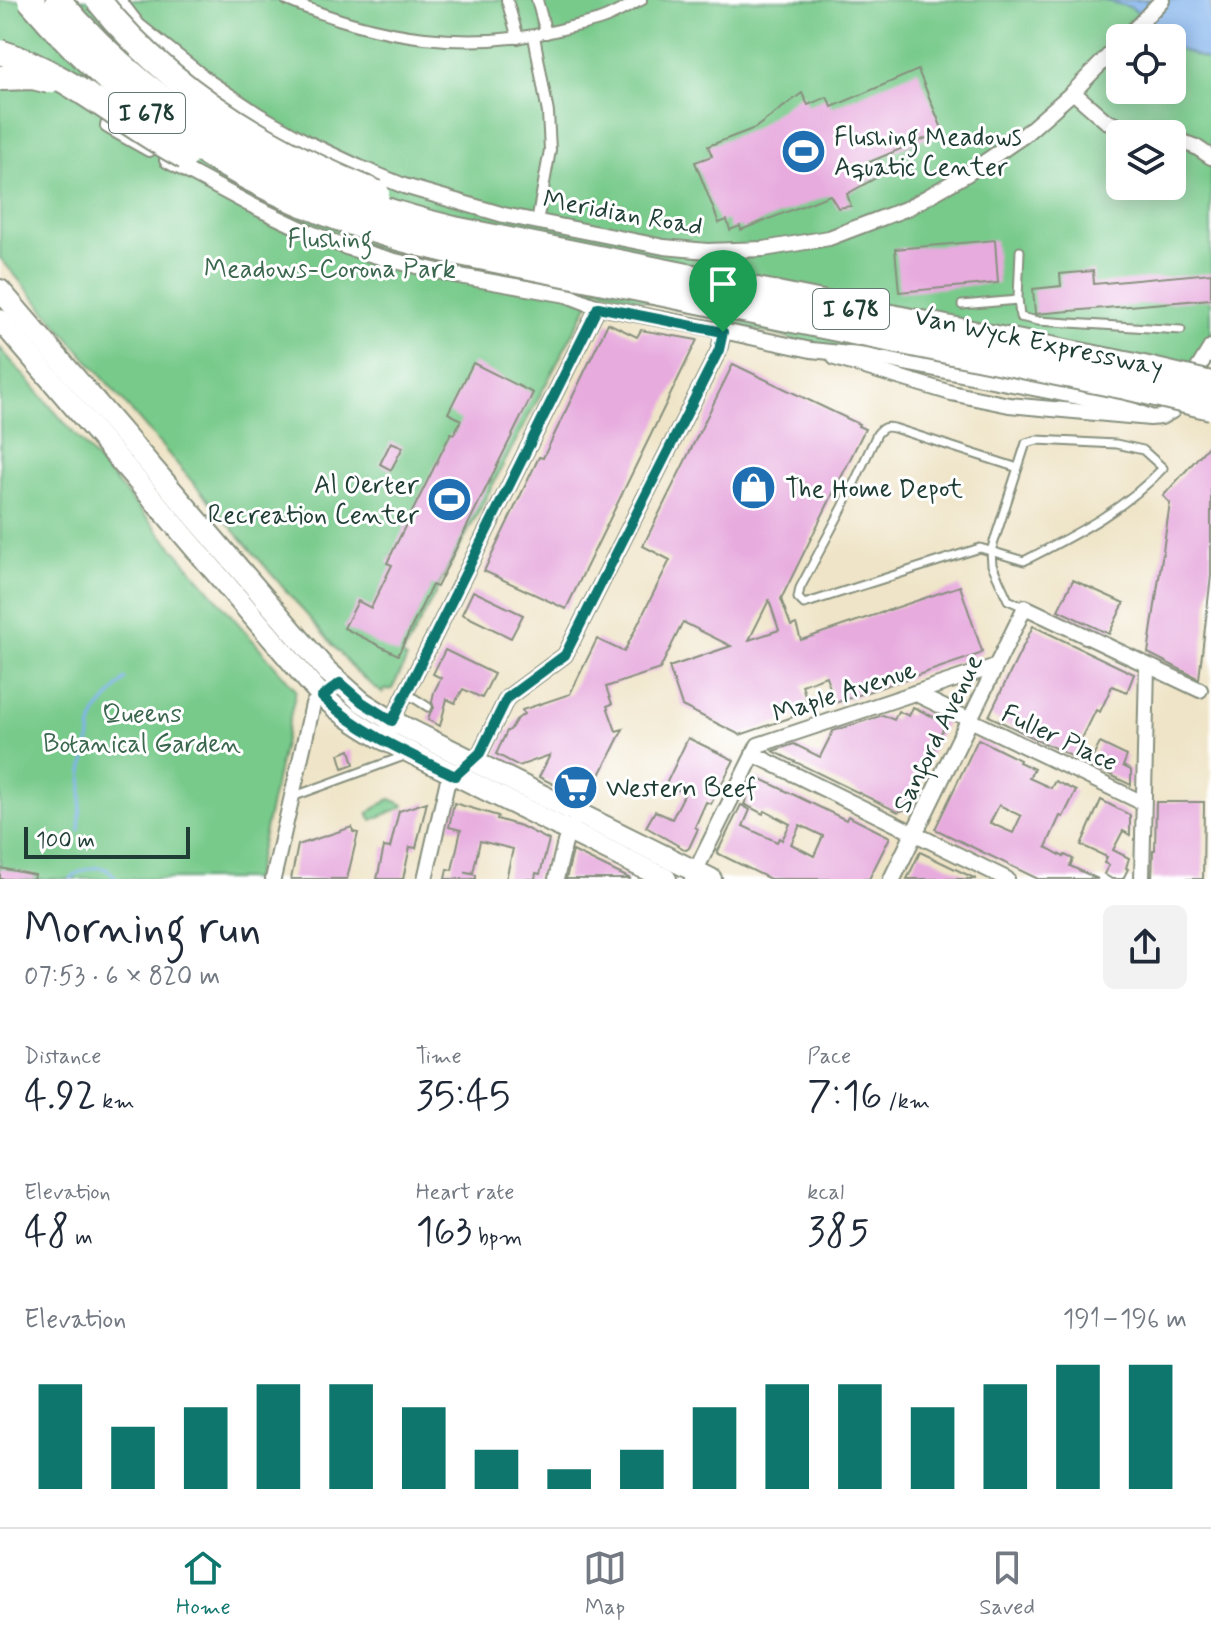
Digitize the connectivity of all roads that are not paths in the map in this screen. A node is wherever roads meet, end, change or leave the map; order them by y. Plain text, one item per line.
1 (30, 0) edge
2 (58, 0) edge
3 (98, 0) edge
4 (118, 0) edge
5 (287, 0) edge
6 (507, 0) edge
7 (537, 0) edge
8 (641, 0) edge
9 (1162, 0) edge
10 (1140, 24) edge
11 (138, 26) junction
12 (546, 33) junction
13 (534, 36) junction
14 (518, 38) junction
15 (0, 52) edge
16 (1106, 58) edge
17 (0, 78) edge
18 (1073, 92) junction
19 (1106, 121) edge
20 (144, 134) junction
21 (1186, 143) edge
22 (1211, 157) edge
23 (287, 198) junction
24 (537, 222) junction
25 (491, 237) junction
26 (1020, 251) dead end
27 (0, 290) edge
28 (1018, 300) junction
29 (962, 305) dead end
30 (598, 307) junction
31 (0, 320) edge
32 (1181, 330) dead end
33 (723, 332) junction
34 (1211, 347) edge
35 (811, 350) junction
36 (1211, 384) edge
37 (1211, 407) edge
38 (1156, 417) junction
39 (1018, 468) junction
40 (991, 551) junction
41 (1025, 607) junction
42 (996, 666) junction
43 (1147, 666) junction
44 (340, 683) junction
45 (1200, 690) dead end
46 (406, 693) junction
47 (914, 693) junction
48 (322, 697) junction
49 (428, 707) dead end
50 (969, 721) junction
51 (388, 730) junction
52 (411, 753) junction
53 (753, 754) junction
54 (471, 761) junction
55 (455, 776) junction
56 (292, 797) junction
57 (1143, 803) junction
58 (577, 813) junction
59 (569, 832) junction
60 (914, 834) junction
61 (699, 876) edge
62 (273, 879) edge
63 (425, 879) edge
64 (556, 879) edge
65 (666, 879) edge
66 (892, 879) edge
67 (1007, 879) edge
68 (1142, 879) edge

1 - 23 highway, Van Wyck Expressway / I 678, bridge
2 - 25 highway, Van Wyck Expressway / I 678, bridge
3 - 25 highway, bridge
4 - 11 street, Meridian Road
5 - 14 street
6 - 14 street
7 - 12 street
8 - 12 street
9 - 10 street
11 - 24 street, Meridian Road
11 - 30 street
12 - 13 street
13 - 14 street
13 - 24 street
15 - 20 highway, bridge
16 - 18 street, Meridian Road
17 - 20 highway, bridge
18 - 19 street
18 - 24 street, Meridian Road
20 - 23 highway, bridge
21 - 22 street
23 - 37 highway, Van Wyck Expressway / I 678, bridge
25 - 36 highway, Van Wyck Expressway / I 678, bridge
26 - 28 lane
27 - 44 main road
28 - 29 lane
28 - 32 lane
30 - 33 street
30 - 46 street
31 - 48 main road
33 - 35 street
33 - 54 street
34 - 38 street
35 - 38 street
35 - 38 street
39 - 40 lane
39 - 40 lane
39 - 40 lane
40 - 41 lane
41 - 42 street, Sanford Avenue
41 - 43 street
42 - 47 street, Maple Avenue
42 - 50 street, Sanford Avenue
43 - 45 street
43 - 57 street
44 - 48 street
44 - 51 main road
46 - 49 lane
46 - 51 street
47 - 50 street, Fuller Place
47 - 53 street, Maple Avenue
48 - 51 main road
48 - 56 street
50 - 57 street, Fuller Place
50 - 60 street, Sanford Avenue
51 - 52 main road
51 - 54 main road
52 - 55 main road
52 - 56 lane
53 - 60 street
53 - 61 street, Maple Avenue
54 - 55 street
54 - 58 main road
55 - 59 main road
55 - 63 street
56 - 62 street
57 - 68 street
58 - 59 street
58 - 61 main road
59 - 64 street
59 - 65 main road
60 - 66 street, Sanford Avenue
60 - 67 street

